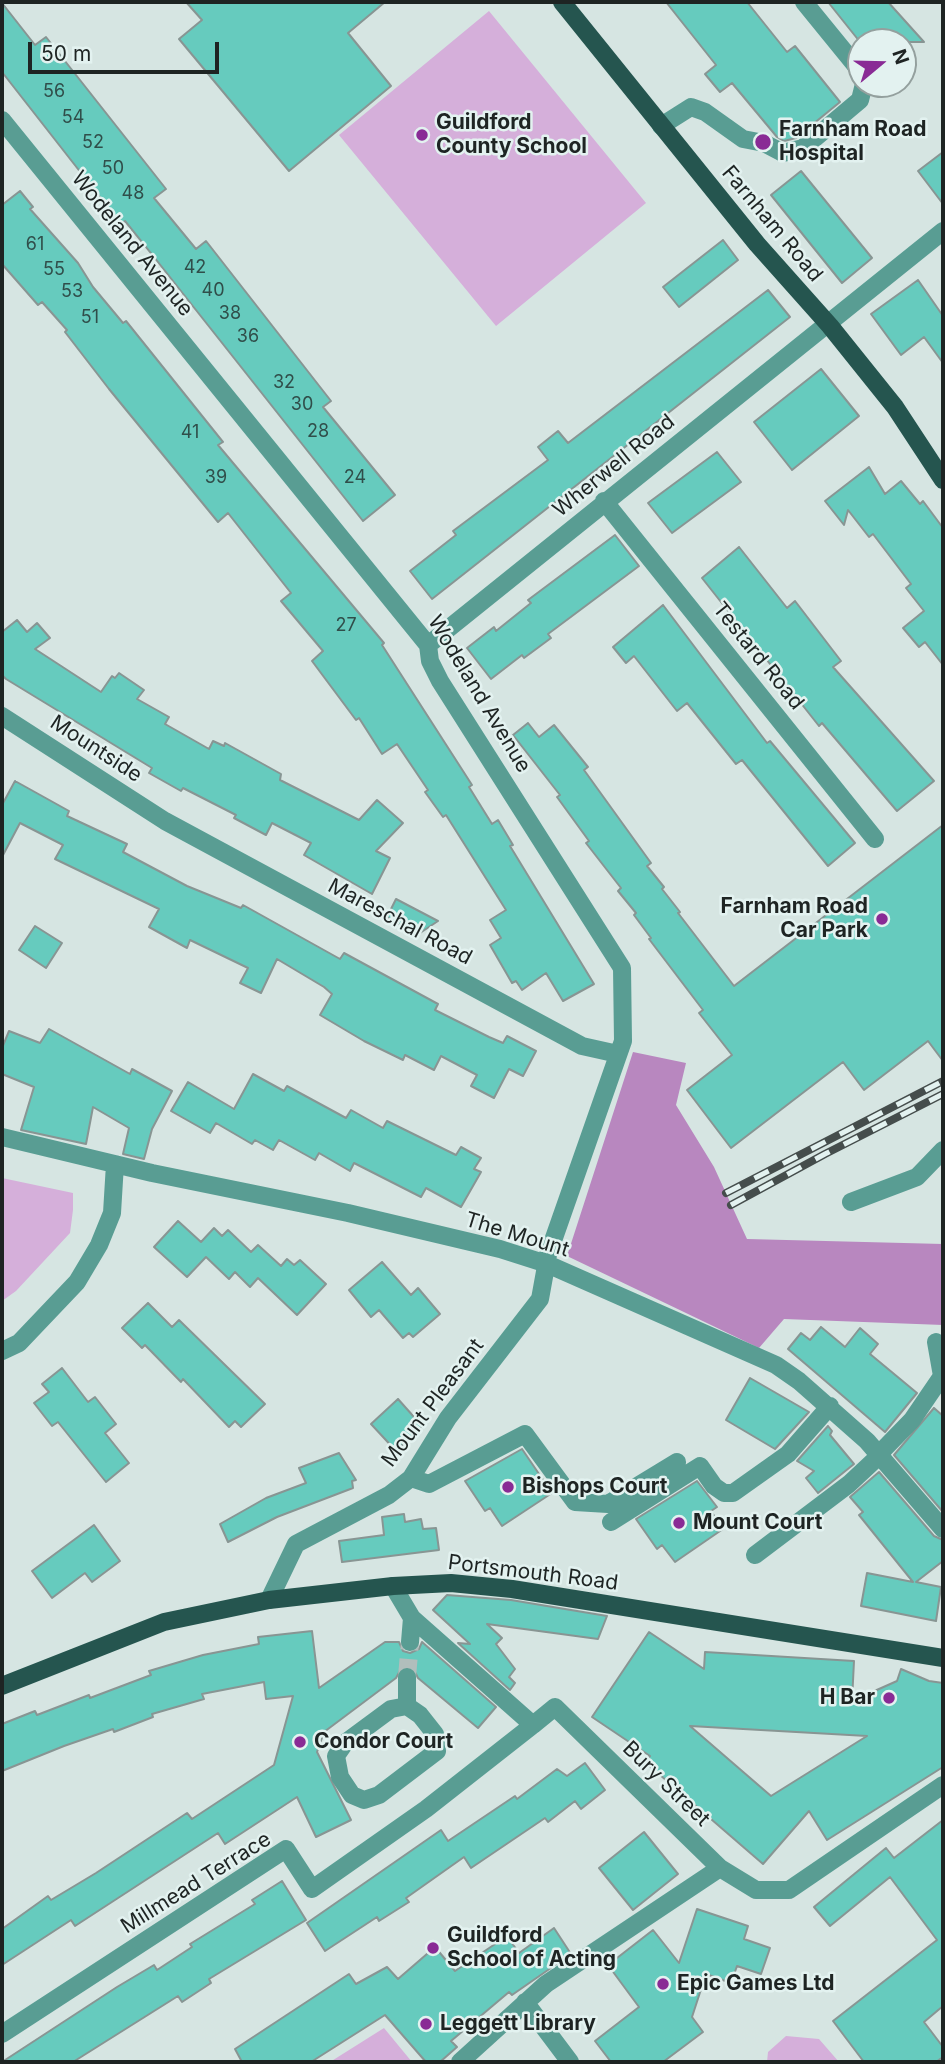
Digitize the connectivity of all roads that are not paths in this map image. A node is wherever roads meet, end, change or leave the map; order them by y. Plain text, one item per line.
1 (562, 2) edge
2 (804, 2) edge
3 (847, 55) edge
4 (860, 98) edge
5 (2, 120) edge
6 (661, 126) junction
7 (943, 231) edge
8 (830, 326) junction
9 (943, 480) edge
10 (604, 501) junction
11 (428, 645) junction
12 (2, 716) edge
13 (165, 821) joint
14 (875, 839) dead end
15 (618, 1054) junction
16 (2, 1136) edge
17 (943, 1150) edge
18 (115, 1164) junction
19 (851, 1202) dead end
20 (547, 1264) junction
21 (936, 1342) dead end
22 (2, 1351) edge
23 (830, 1406) junction
24 (880, 1455) junction
25 (677, 1462) dead end
26 (411, 1478) junction
27 (611, 1522) dead end
28 (943, 1529) edge
29 (755, 1555) dead end
30 (393, 1586) junction
31 (269, 1600) junction
32 (412, 1618) junction
33 (410, 1642) tunnel mouth
34 (943, 1658) edge
35 (407, 1676) tunnel mouth
36 (2, 1686) edge
37 (407, 1706) junction
38 (533, 1725) junction
39 (943, 1785) edge
40 (720, 1868) junction
41 (525, 2002) junction
42 (2, 2034) edge
43 (460, 2062) edge
44 (570, 2062) edge

1 - 6 main road, Farnham Road
2 - 3 street
4 - 6 street
5 - 11 street, Wodeland Avenue
6 - 8 main road, Farnham Road
7 - 8 street, Wherwell Road
8 - 9 main road, Farnham Road
8 - 10 street, Wherwell Road
10 - 11 street, Wherwell Road
10 - 14 street, Testard Road
11 - 15 street, Wodeland Avenue
12 - 13 street, Mountside
13 - 15 street, Mareschal Road
15 - 20 street, Wodeland Avenue
16 - 18 street, The Mount
17 - 19 street
18 - 20 street, The Mount
18 - 22 street
20 - 23 street, The Mount
20 - 26 street, Mount Pleasant
21 - 24 street
23 - 24 street, The Mount
23 - 27 street
24 - 28 street, The Mount
24 - 29 street
25 - 26 street
26 - 31 street, Mount Pleasant
30 - 31 main road, Portsmouth Road
30 - 32 street
30 - 34 main road, Portsmouth Road
31 - 36 main road, Portsmouth Road
32 - 33 street
32 - 38 street
35 - 37 street
37 - 37 street
38 - 40 street, Bury Street
38 - 42 street, Millmead Terrace
39 - 40 street, Bury Street
40 - 41 street
41 - 43 street
41 - 44 street

